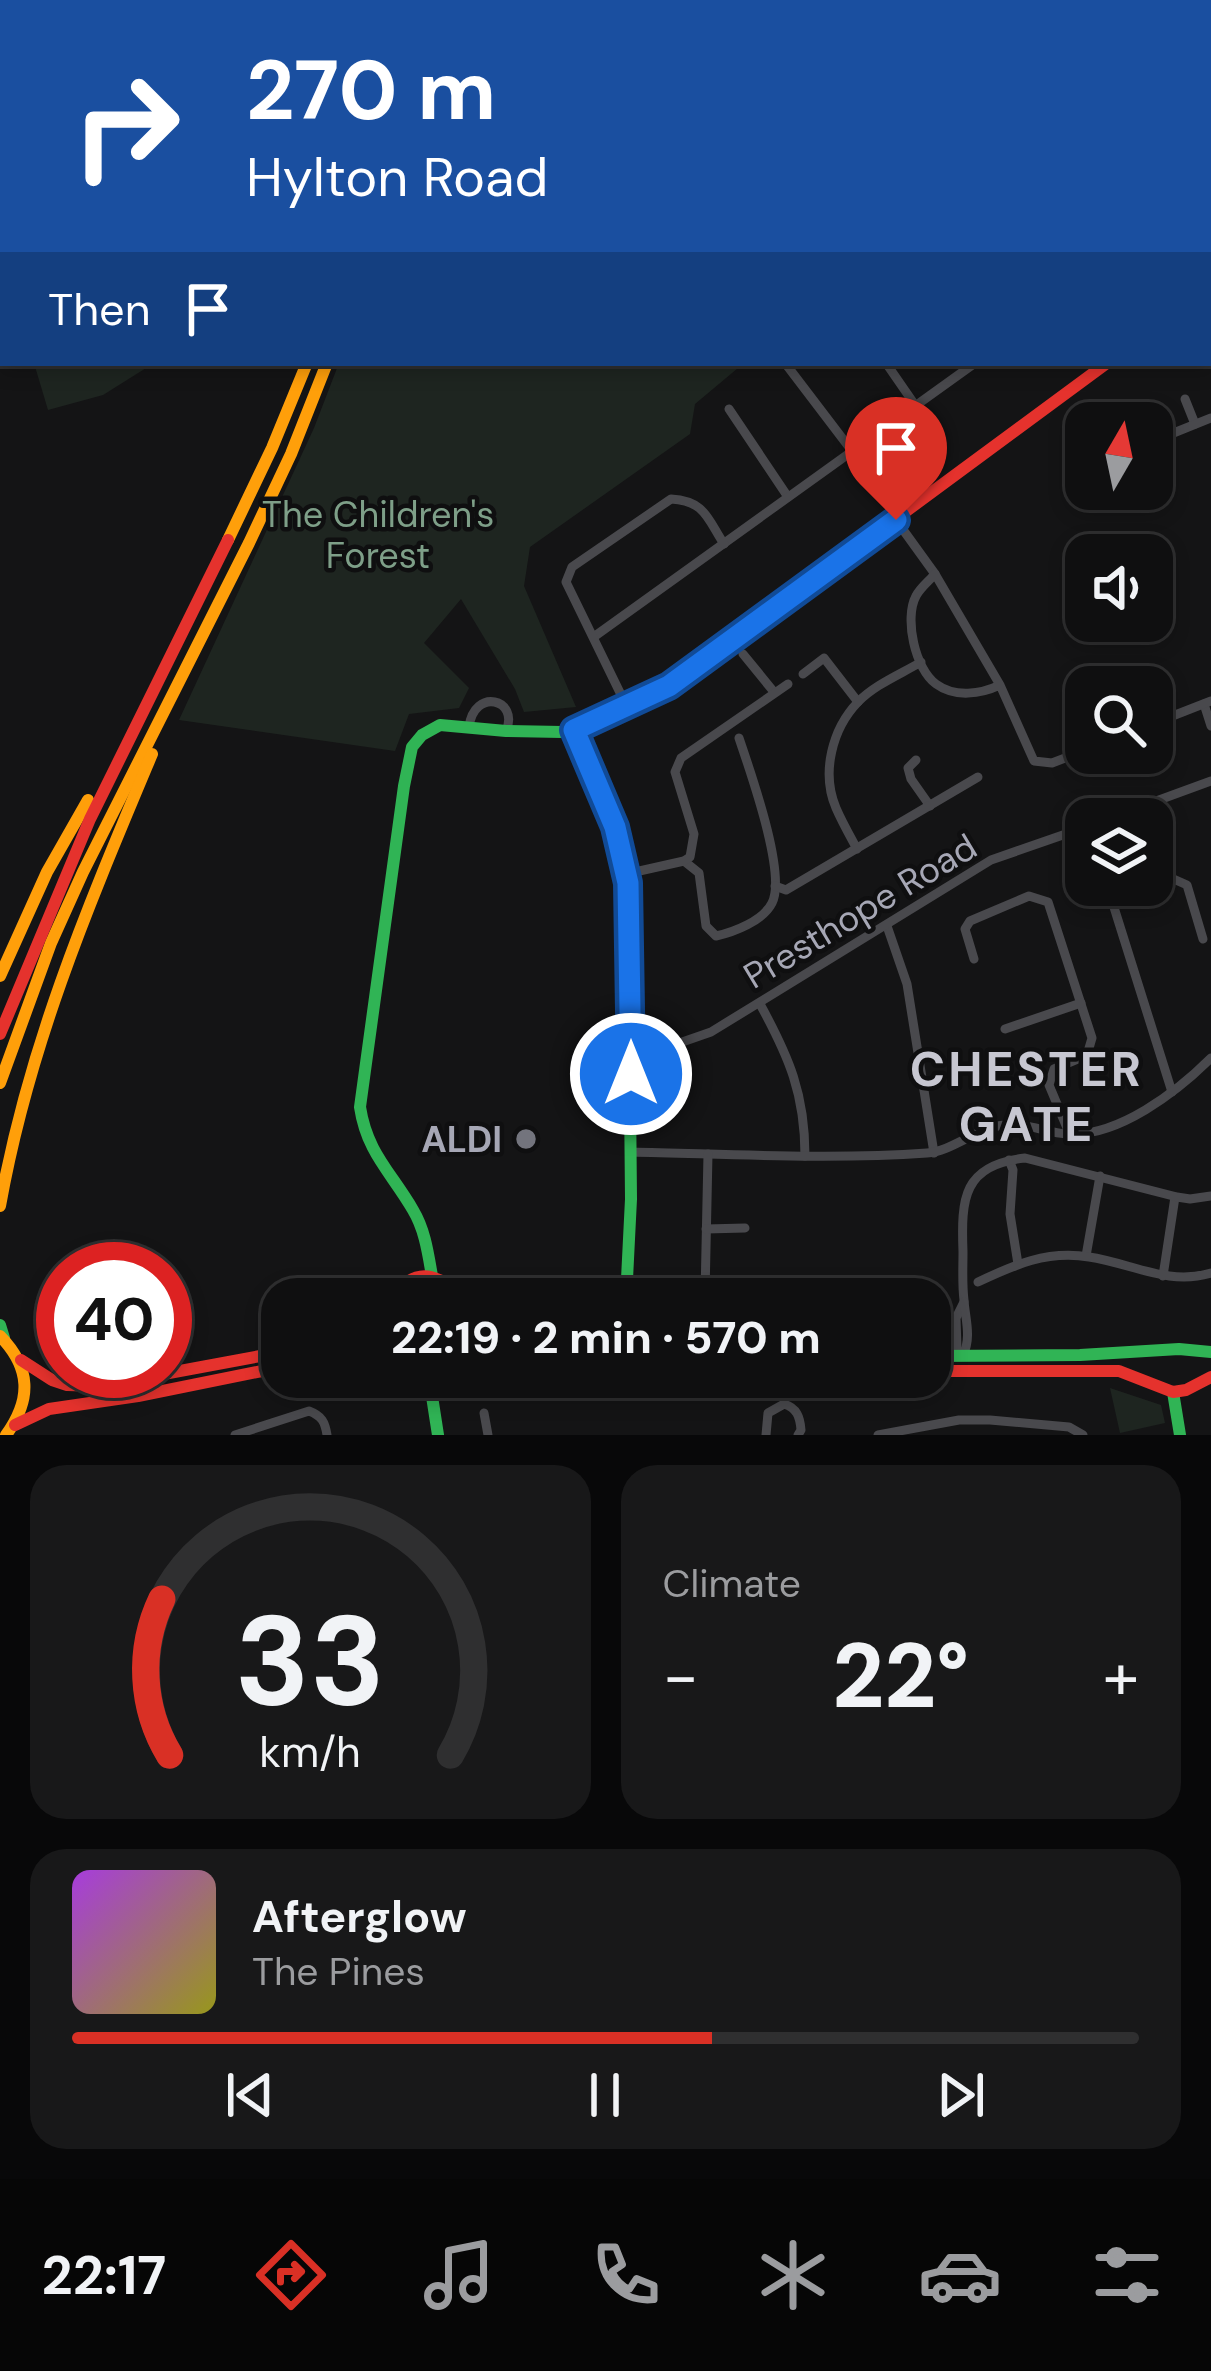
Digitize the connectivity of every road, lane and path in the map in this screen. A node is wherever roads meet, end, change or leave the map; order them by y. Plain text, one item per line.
1 (306, 366) edge
2 (326, 366) edge
3 (787, 366) edge
4 (888, 366) edge
5 (971, 366) edge
6 (1103, 366) edge
7 (1185, 399) dead end
8 (915, 405) junction
9 (729, 409) dead end
10 (1211, 418) edge
11 (1195, 424) junction
12 (1173, 433) edge
13 (852, 451) junction
14 (788, 497) junction
15 (896, 520) junction
16 (724, 544) junction
17 (935, 574) junction
18 (595, 636) junction
19 (200, 640) junction
20 (743, 654) dead end
21 (921, 662) junction
22 (803, 674) dead end
23 (788, 684) dead end
24 (1000, 685) junction
25 (774, 692) junction
26 (150, 694) junction
27 (858, 702) junction
28 (1208, 703) edge
29 (627, 707) junction
30 (1173, 716) edge
31 (1211, 726) edge
32 (469, 727) junction
33 (574, 730) junction
34 (506, 731) junction
35 (739, 738) dead end
36 (1065, 759) edge
37 (916, 760) dead end
38 (978, 777) dead end
39 (1211, 781) edge
40 (1164, 798) edge
41 (930, 806) junction
42 (1065, 834) edge
43 (857, 850) junction
44 (684, 861) junction
45 (626, 874) junction
46 (1173, 879) edge
47 (775, 886) junction
48 (1114, 906) edge
49 (887, 926) junction
50 (1204, 939) dead end
51 (974, 959) dead end
52 (0, 976) edge
53 (1081, 1003) junction
54 (760, 1004) junction
55 (1005, 1029) dead end
56 (0, 1034) edge
57 (630, 1047) junction
58 (1211, 1058) edge
59 (0, 1082) edge
60 (1172, 1092) junction
61 (1070, 1135) junction
62 (631, 1152) junction
63 (934, 1153) junction
64 (708, 1154) junction
65 (805, 1156) junction
66 (1009, 1160) junction
67 (1100, 1176) junction
68 (1211, 1196) edge
69 (1175, 1197) junction
70 (0, 1206) edge
71 (745, 1228) dead end
72 (706, 1229) junction
73 (1086, 1256) junction
74 (1018, 1264) junction
75 (1211, 1273) edge
76 (432, 1276) junction
77 (1163, 1276) junction
78 (418, 1278) edge
79 (437, 1278) edge
80 (627, 1278) edge
81 (705, 1278) edge
82 (978, 1282) dead end
83 (964, 1302) junction
84 (956, 1327) junction
85 (1, 1333) edge
86 (951, 1333) edge
87 (1167, 1351) junction
88 (1185, 1351) junction
89 (1211, 1352) edge
90 (261, 1356) edge
91 (21, 1360) junction
92 (951, 1360) edge
93 (963, 1362) junction
94 (951, 1365) edge
95 (261, 1371) edge
96 (1211, 1377) edge
97 (1192, 1386) junction
98 (1167, 1389) junction
99 (432, 1398) edge
100 (484, 1413) dead end
101 (10, 1430) edge
102 (235, 1435) edge
103 (328, 1435) edge
104 (438, 1435) edge
105 (488, 1435) edge
106 (766, 1435) edge
107 (798, 1435) edge
108 (878, 1435) edge
109 (1083, 1435) edge
110 (1180, 1435) edge

1 - 26 main road
2 - 19 main road
3 - 13 street
4 - 8 street
5 - 8 street
6 - 15 main road
7 - 11 street
8 - 13 street
9 - 14 street
10 - 11 street
11 - 12 street
13 - 14 street
14 - 16 street
15 - 17 street
15 - 29 main road
16 - 18 street
16 - 18 street
17 - 21 street
17 - 24 street
18 - 29 street
19 - 59 main road
19 - 70 main road
20 - 25 street
21 - 24 street
21 - 27 street
22 - 27 street
23 - 25 street
24 - 36 street
25 - 44 street
26 - 52 main road
26 - 56 main road
27 - 43 street
28 - 30 street
28 - 31 street
29 - 33 main road
32 - 34 main road
32 - 34 street
32 - 76 main road
33 - 34 main road
33 - 45 main road
35 - 47 street
37 - 41 street
38 - 41 street
39 - 40 street
41 - 43 street
42 - 49 street, Presthope Road
43 - 47 street
44 - 45 street
44 - 47 street
45 - 57 main road
46 - 50 street
48 - 60 street
49 - 54 street, Presthope Road
49 - 63 street
51 - 53 street
53 - 55 street
53 - 61 street
54 - 57 street, Presthope Road
54 - 65 street
57 - 62 main road
58 - 60 street
60 - 61 street
61 - 63 street
62 - 64 street
62 - 80 main road
63 - 65 street
64 - 65 street
64 - 72 street
66 - 67 street
66 - 74 street
66 - 83 street
67 - 69 street
67 - 73 street
68 - 69 street
69 - 77 street
71 - 72 street
72 - 81 street
73 - 74 street
73 - 77 street
74 - 82 street
75 - 77 street
76 - 78 main road
76 - 79 main road
83 - 84 street
83 - 93 street
84 - 86 street
84 - 93 street
85 - 91 main road
87 - 88 main road
87 - 93 main road
87 - 98 main road
88 - 89 main road
88 - 97 main road
90 - 91 main road
91 - 101 main road
92 - 93 main road
93 - 94 main road
93 - 98 main road
95 - 101 main road
96 - 97 main road
97 - 98 main road
98 - 110 main road
99 - 104 main road
100 - 105 street
102 - 103 street
106 - 107 street
108 - 109 street

